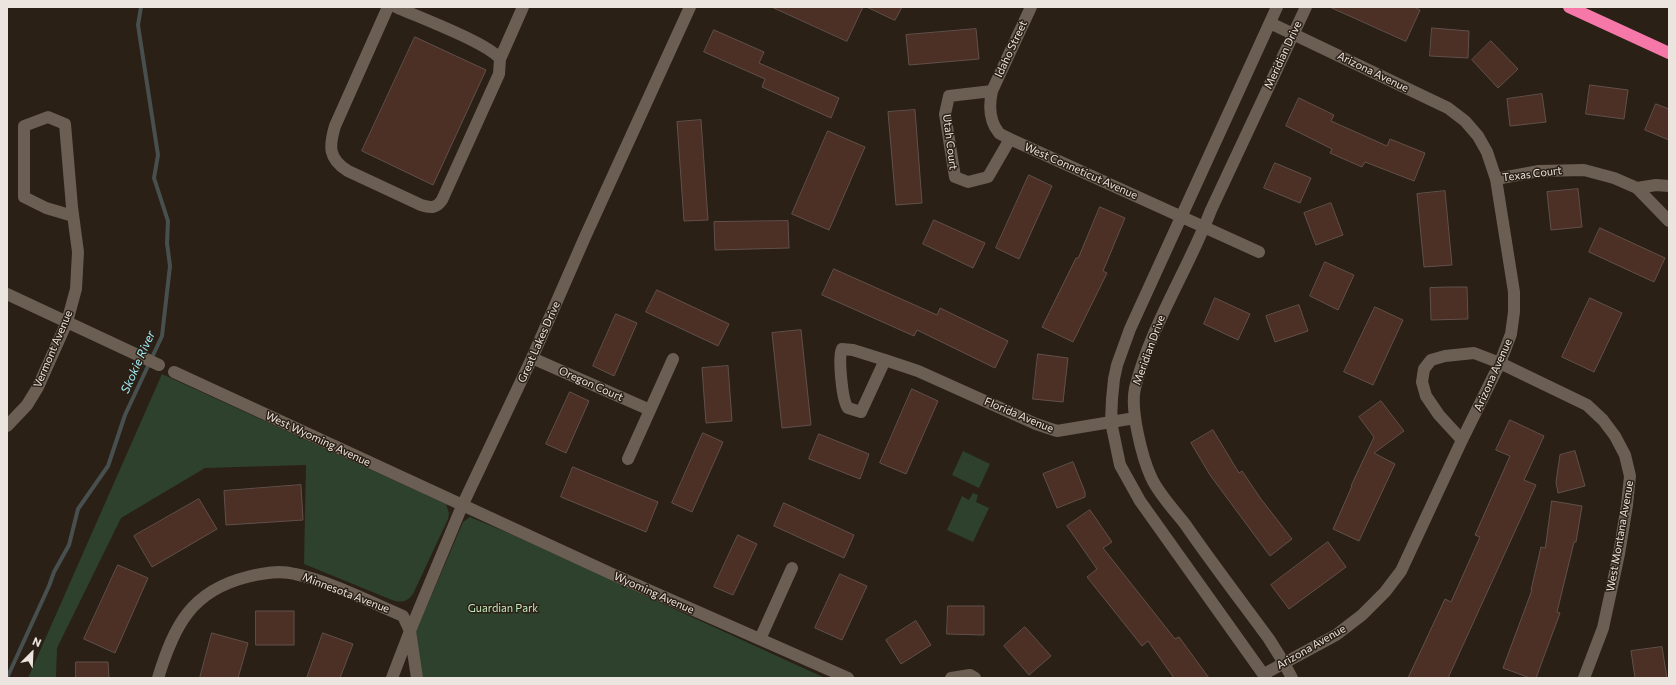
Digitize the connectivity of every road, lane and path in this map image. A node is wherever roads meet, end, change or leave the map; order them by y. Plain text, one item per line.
1 (388, 7) edge
2 (396, 7) edge
3 (523, 7) edge
4 (690, 7) edge
5 (1031, 7) edge
6 (1277, 7) edge
7 (1306, 7) edge
8 (1569, 7) edge
9 (1270, 23) junction
10 (1292, 34) junction
11 (1669, 53) edge
12 (500, 59) junction
13 (992, 91) junction
14 (1010, 140) junction
15 (1496, 179) junction
16 (1669, 186) edge
17 (1637, 188) junction
18 (73, 216) junction
19 (1182, 217) junction
20 (1669, 221) edge
21 (1204, 227) junction
22 (1259, 252) dead end
23 (7, 294) edge
24 (67, 322) junction
25 (532, 358) junction
26 (673, 359) dead end
27 (885, 360) junction
28 (1500, 363) junction
29 (159, 365) dead end
30 (174, 372) dead end
31 (650, 410) junction
32 (1135, 418) junction
33 (1111, 422) junction
34 (7, 426) edge
35 (1462, 440) junction
36 (628, 458) dead end
37 (462, 506) junction
38 (792, 568) dead end
39 (410, 631) junction
40 (760, 639) junction
41 (1284, 663) junction
42 (1265, 676) edge
43 (158, 678) edge
44 (392, 678) edge
45 (417, 678) edge
46 (848, 678) edge
47 (951, 678) edge
48 (975, 678) edge
49 (1292, 678) edge
50 (1584, 678) edge

1 - 12 street
2 - 12 street
3 - 12 street
4 - 25 street, Great Lakes Drive
5 - 13 street, Idaho Street
6 - 9 street
7 - 10 street, Meridian Drive
8 - 11 highway
9 - 10 street, Arizona Avenue
9 - 19 street
10 - 15 street, Arizona Avenue
10 - 21 street, Meridian Drive
13 - 14 street, West Conneticut Avenue
13 - 14 street, Utah Court
14 - 19 street, West Conneticut Avenue
15 - 17 street, Texas Court
15 - 28 street, Arizona Avenue
16 - 17 street
17 - 20 street, Texas Court
18 - 18 street, Vermont Avenue
18 - 24 street, Vermont Avenue
19 - 21 street, West Conneticut Avenue
19 - 33 street
21 - 22 street, West Conneticut Avenue
21 - 32 street, Meridian Drive
23 - 24 street
24 - 29 street
24 - 34 street, Vermont Avenue
25 - 31 street, Oregon Court
25 - 37 street, Great Lakes Drive
26 - 31 street
27 - 27 street, Florida Avenue
27 - 33 street, Florida Avenue
28 - 35 street, Arizona Avenue
28 - 35 street, West Montana Avenue
28 - 50 street, West Montana Avenue
30 - 37 street, West Wyoming Avenue
31 - 36 street
32 - 33 street, Florida Avenue
32 - 41 street, Meridian Drive
33 - 42 street
35 - 41 street, Arizona Avenue
37 - 39 street, Great Lakes Drive
37 - 40 street, Wyoming Avenue
38 - 40 street
39 - 43 street, Minnesota Avenue
39 - 44 street, Great Lakes Drive
39 - 45 street
40 - 46 street, Wyoming Avenue
41 - 42 street, Arizona Avenue
41 - 49 street, Meridian Drive
47 - 48 street

